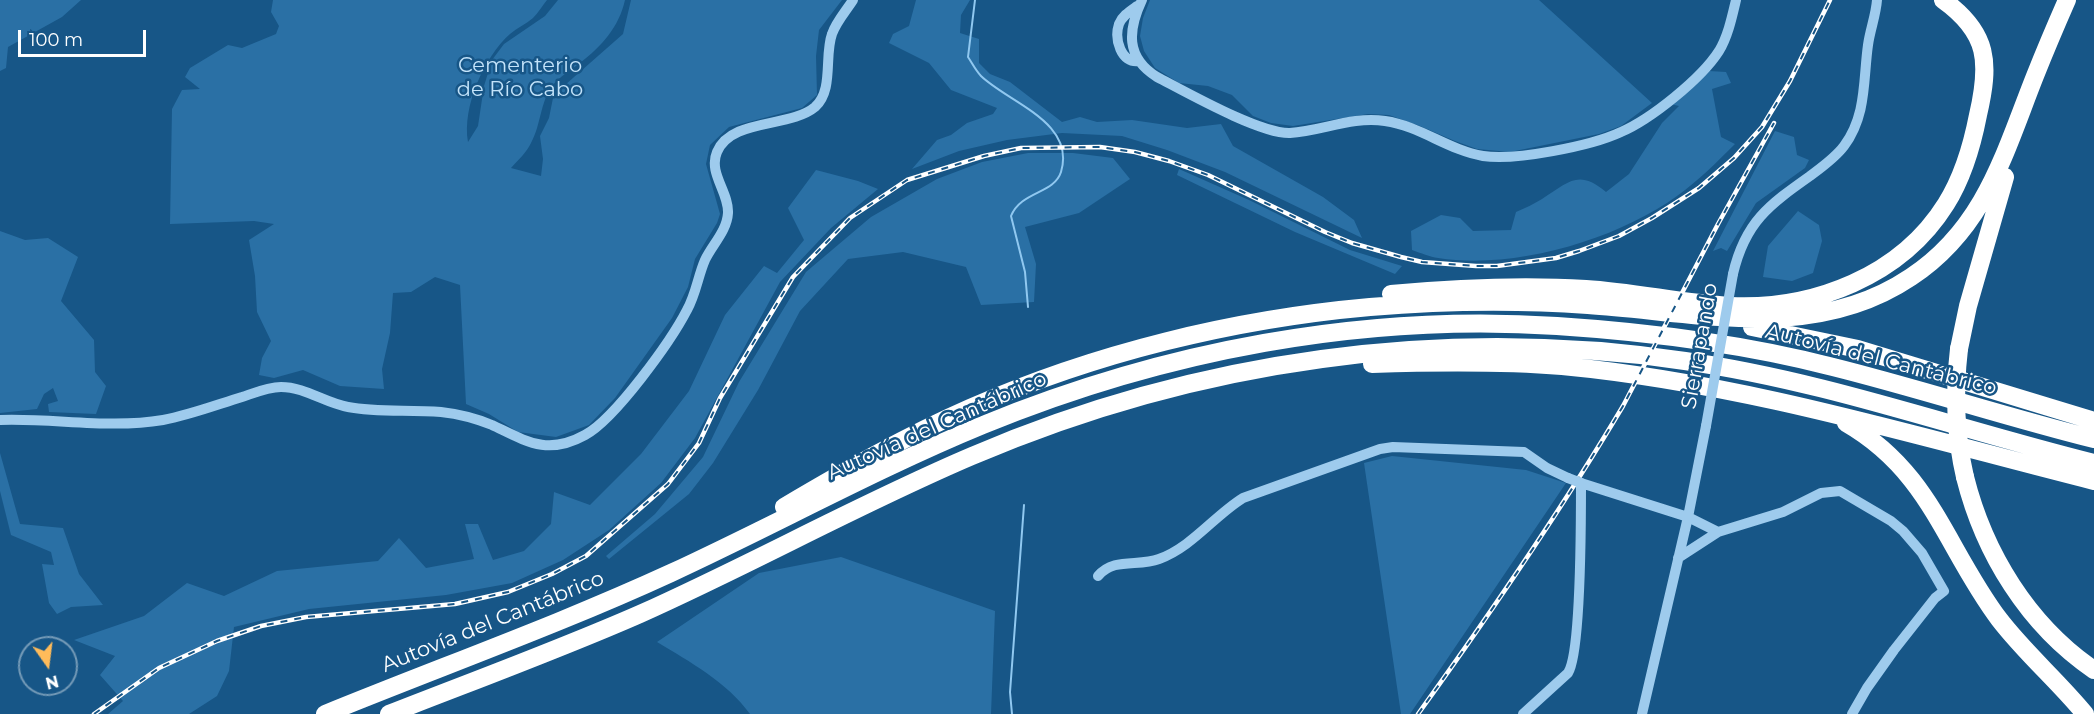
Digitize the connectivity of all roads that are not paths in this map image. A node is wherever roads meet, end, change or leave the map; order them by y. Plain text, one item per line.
1 (854, 0) edge
2 (1943, 0) edge
3 (2067, 0) edge
4 (1141, 2) edge
5 (1733, 2) edge
6 (1879, 3) edge
7 (2054, 30) junction
8 (1678, 314) junction
9 (1020, 388) junction
10 (1802, 407) junction
11 (1070, 418) junction
12 (2087, 419) edge
13 (0, 420) edge
14 (2089, 438) edge
15 (2094, 464) edge
16 (2094, 481) edge
17 (1581, 483) junction
18 (1688, 517) junction
19 (1718, 532) junction
20 (1678, 558) junction
21 (1098, 576) dead end
22 (572, 616) junction
23 (2092, 669) edge
24 (325, 714) edge
25 (389, 714) edge
26 (1523, 714) edge
27 (1642, 714) edge
28 (1852, 714) edge
29 (2085, 714) edge

1 - 13 street
2 - 9 highway
3 - 7 highway
4 - 5 street
6 - 18 street, Sierrapando, bridge
7 - 8 highway
7 - 23 highway, bridge
8 - 9 highway
8 - 12 highway
9 - 22 highway
10 - 11 highway
10 - 16 highway
10 - 29 highway
11 - 15 highway, Autovía del Cantábrico
11 - 25 highway, Autovía del Cantábrico
14 - 22 highway, Autovía del Cantábrico
17 - 18 street
17 - 21 street, bridge
17 - 26 street
18 - 19 street
18 - 20 street, Sierrapando
19 - 20 street
19 - 28 street
20 - 27 street, Sierrapando
22 - 24 highway, Autovía del Cantábrico

